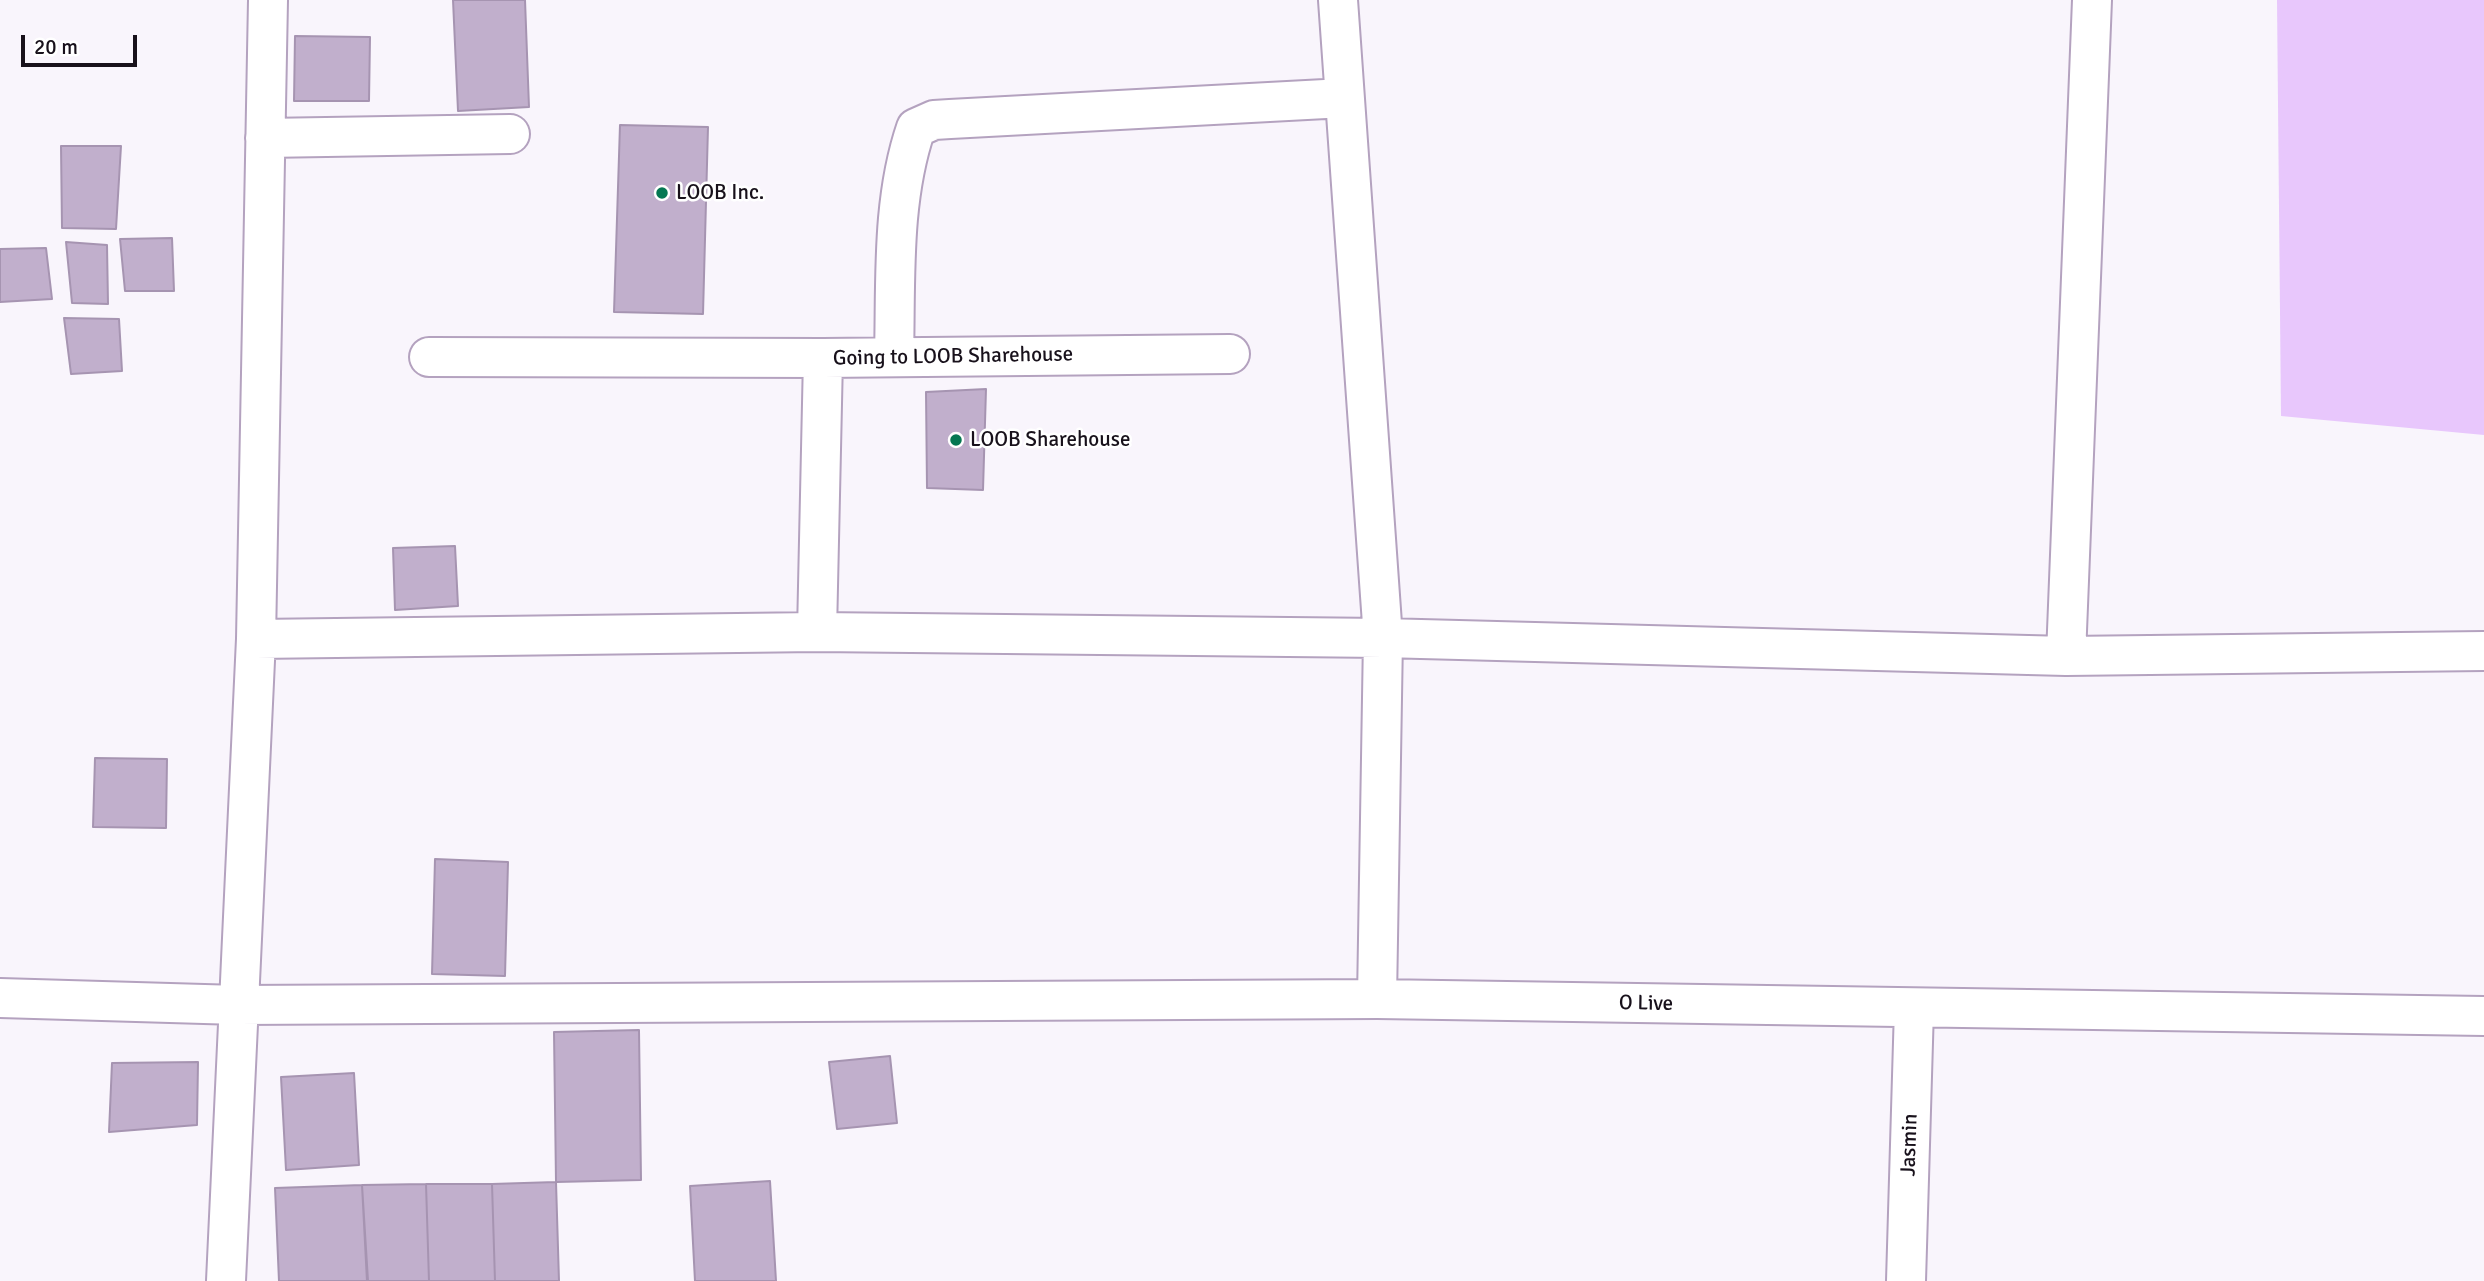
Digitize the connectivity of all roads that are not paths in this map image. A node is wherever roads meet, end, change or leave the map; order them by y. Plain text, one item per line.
1 (268, 0) edge
2 (1338, 0) edge
3 (2092, 0) edge
4 (1344, 98) junction
5 (510, 134) dead end
6 (265, 138) junction
7 (1230, 354) dead end
8 (429, 357) dead end
9 (894, 357) junction
10 (823, 358) junction
11 (817, 632) junction
12 (1383, 638) junction
13 (256, 639) junction
14 (2484, 651) edge
15 (2066, 656) junction
16 (0, 998) edge
17 (1377, 999) junction
18 (239, 1005) junction
19 (1914, 1009) junction
20 (2484, 1016) edge
21 (226, 1281) edge
22 (1906, 1281) edge

1 - 6 street
2 - 4 street
3 - 15 street
4 - 9 street
4 - 12 street
5 - 6 street
6 - 13 street
7 - 9 street, Going to LOOB Sharehouse
8 - 10 street
9 - 10 street, Going to LOOB Sharehouse
10 - 11 street, Going to LOOB Sharehouse
11 - 12 street
11 - 13 street
12 - 15 street
12 - 17 street
13 - 18 street
14 - 15 street
16 - 18 street, O Live
17 - 18 street, O Live
17 - 19 street, O Live
18 - 21 street
19 - 20 street, O Live
19 - 22 street, Jasmin

